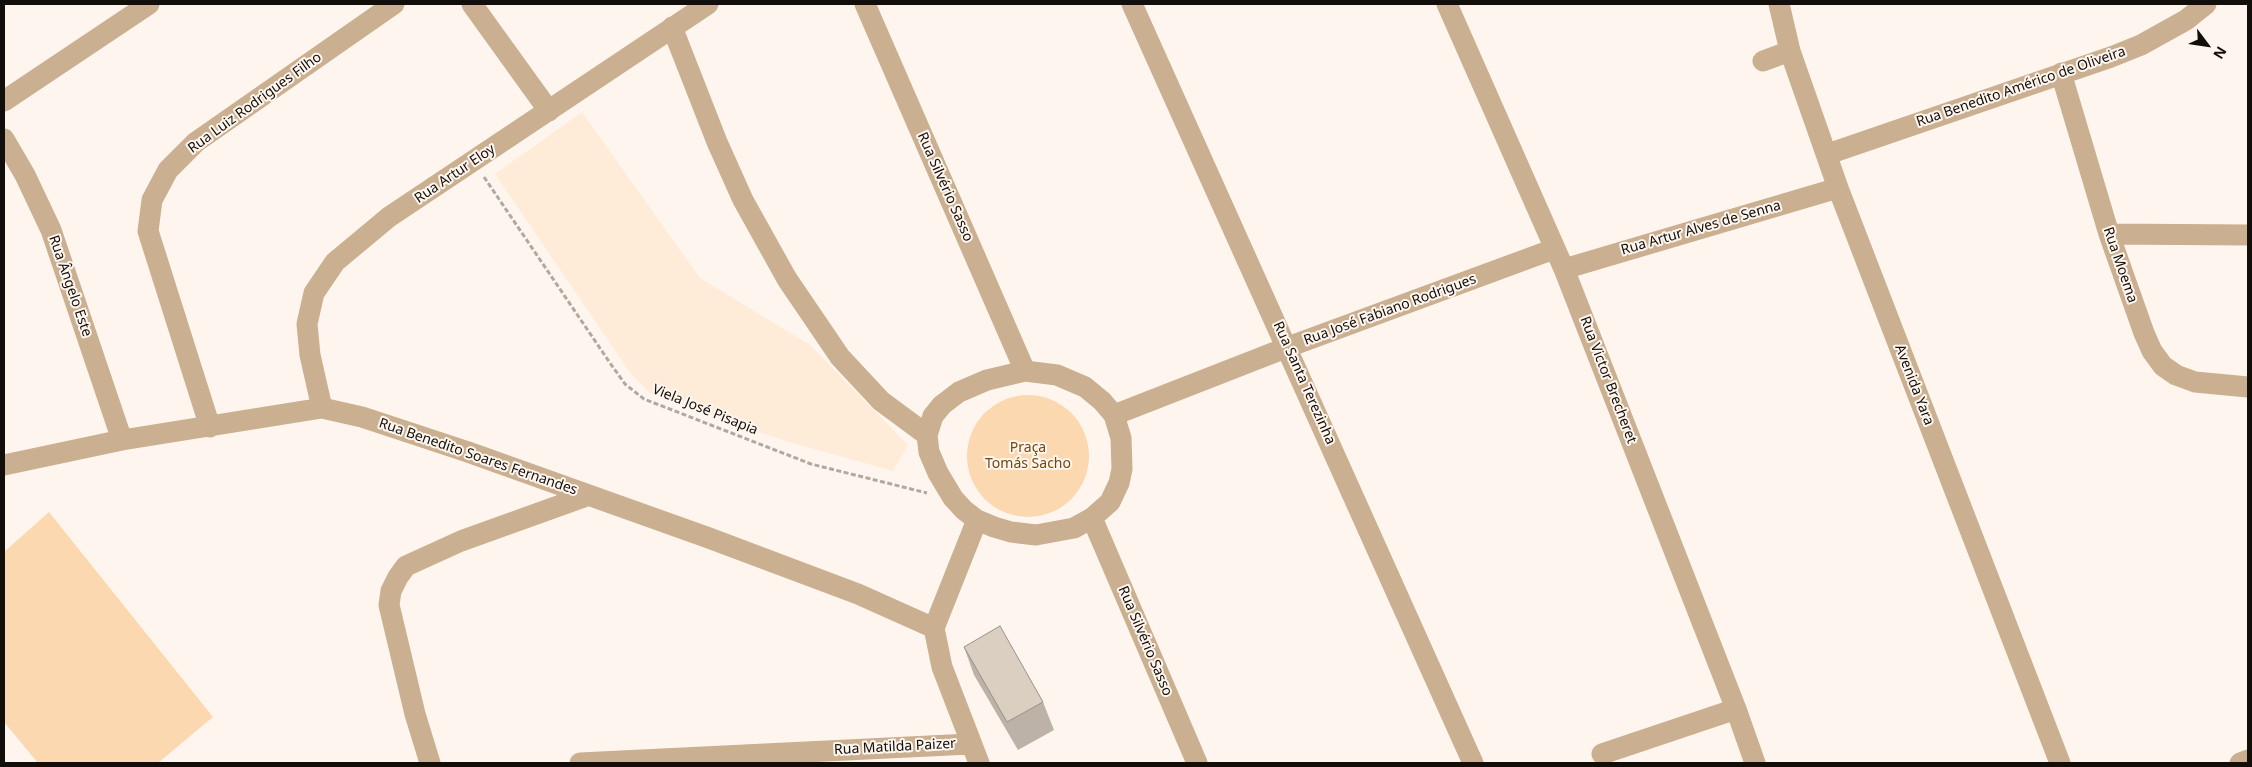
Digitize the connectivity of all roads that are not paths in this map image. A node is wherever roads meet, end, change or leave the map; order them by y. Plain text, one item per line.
1 (149, 4) edge
2 (394, 4) edge
3 (472, 4) edge
4 (708, 4) edge
5 (865, 4) edge
6 (1132, 4) edge
7 (1447, 4) edge
8 (1779, 4) edge
9 (2206, 4) edge
10 (672, 27) junction
11 (1790, 51) junction
12 (1763, 61) dead end
13 (2061, 74) junction
14 (4, 101) edge
15 (549, 111) junction
16 (4, 139) edge
17 (1828, 154) junction
18 (1838, 188) junction
19 (2109, 234) junction
20 (2248, 235) edge
21 (1554, 249) junction
22 (1564, 269) junction
23 (1288, 347) junction
24 (1025, 371) junction
25 (2248, 387) edge
26 (322, 408) junction
27 (1114, 415) junction
28 (210, 427) junction
29 (926, 435) junction
30 (122, 440) junction
31 (4, 465) edge
32 (589, 496) junction
33 (1092, 518) junction
34 (977, 520) junction
35 (934, 628) junction
36 (1736, 709) junction
37 (970, 744) junction
38 (1602, 754) dead end
39 (724, 759) edge
40 (2248, 760) edge
41 (430, 763) edge
42 (580, 763) edge
43 (978, 763) edge
44 (1197, 763) edge
45 (1473, 763) edge
46 (1755, 763) edge
47 (2060, 763) edge
48 (2240, 763) edge

1 - 14 street
2 - 28 street, Rua Luiz Rodrigues Filho
3 - 15 street
4 - 10 street, Rua Artur Eloy
5 - 24 street, Rua Silvério Sasso
6 - 23 street, Rua Santa Terezinha
7 - 21 street, Rua Victor Brecheret
8 - 11 street, Avenida Yara
9 - 13 street, Rua Benedito Américo de Oliveira
10 - 15 street, Rua Artur Eloy
10 - 29 street
11 - 12 street
11 - 17 street, Avenida Yara
13 - 17 street, Rua Benedito Américo de Oliveira
13 - 19 street, Rua Moema
15 - 26 street, Rua Artur Eloy
16 - 30 street, Rua Ângelo Este
17 - 18 street, Avenida Yara
18 - 22 street, Rua Artur Alves de Senna
18 - 47 street, Avenida Yara
19 - 20 street
19 - 25 street, Rua Moema
21 - 22 street, Rua Victor Brecheret
21 - 23 street, Rua José Fabiano Rodrigues
22 - 36 street, Rua Victor Brecheret
23 - 27 street, Rua José Fabiano Rodrigues
23 - 45 street, Rua Santa Terezinha
24 - 27 street
24 - 29 street
26 - 28 street, Rua Benedito Soares Fernandes
26 - 32 street, Rua Benedito Soares Fernandes
27 - 33 street
28 - 30 street, Rua Benedito Soares Fernandes
29 - 34 street
30 - 31 street, Rua Benedito Soares Fernandes
32 - 35 street, Rua Benedito Soares Fernandes
32 - 41 street
33 - 34 street
33 - 44 street, Rua Silvério Sasso
34 - 35 street
35 - 37 street
36 - 38 street
36 - 46 street, Rua Victor Brecheret
37 - 39 street, Rua Matilda Paizer
37 - 43 street
39 - 42 street, Rua Matilda Paizer
40 - 48 street

